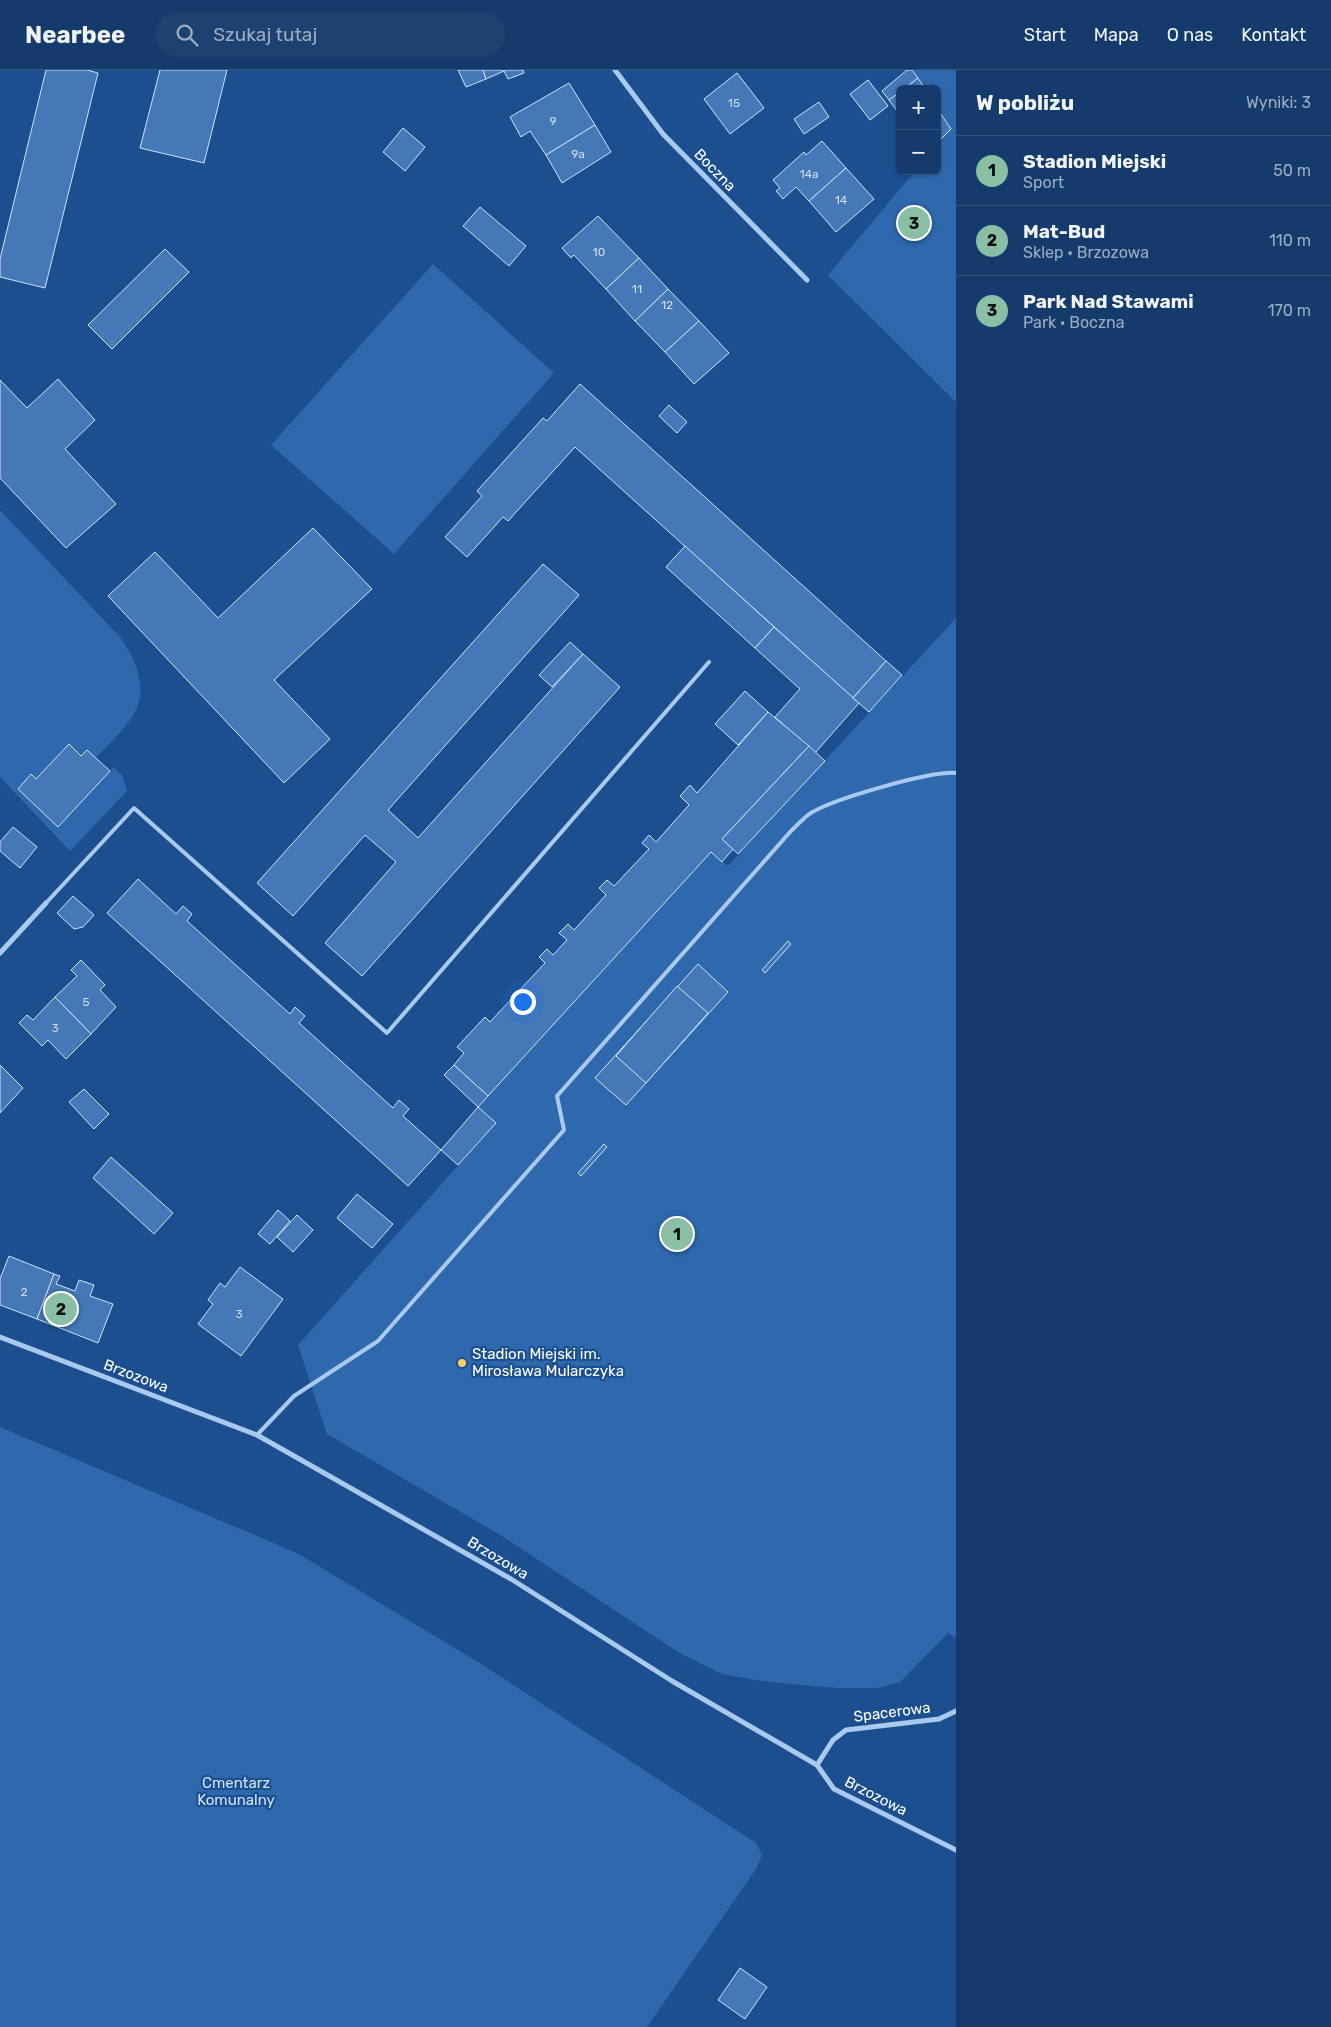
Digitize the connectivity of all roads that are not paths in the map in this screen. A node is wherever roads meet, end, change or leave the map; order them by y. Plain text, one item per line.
1 (615, 70) edge
2 (807, 280) dead end
3 (709, 662) dead end
4 (956, 773) edge
5 (46, 904) joint
6 (0, 953) edge
7 (0, 1337) edge
8 (257, 1435) junction
9 (956, 1711) edge
10 (817, 1765) junction
11 (956, 1850) edge

1 - 2 street, Boczna
3 - 5 lane
4 - 8 lane
5 - 6 street
7 - 8 street, Brzozowa
8 - 10 street, Brzozowa
9 - 10 street, Spacerowa
10 - 11 street, Brzozowa

